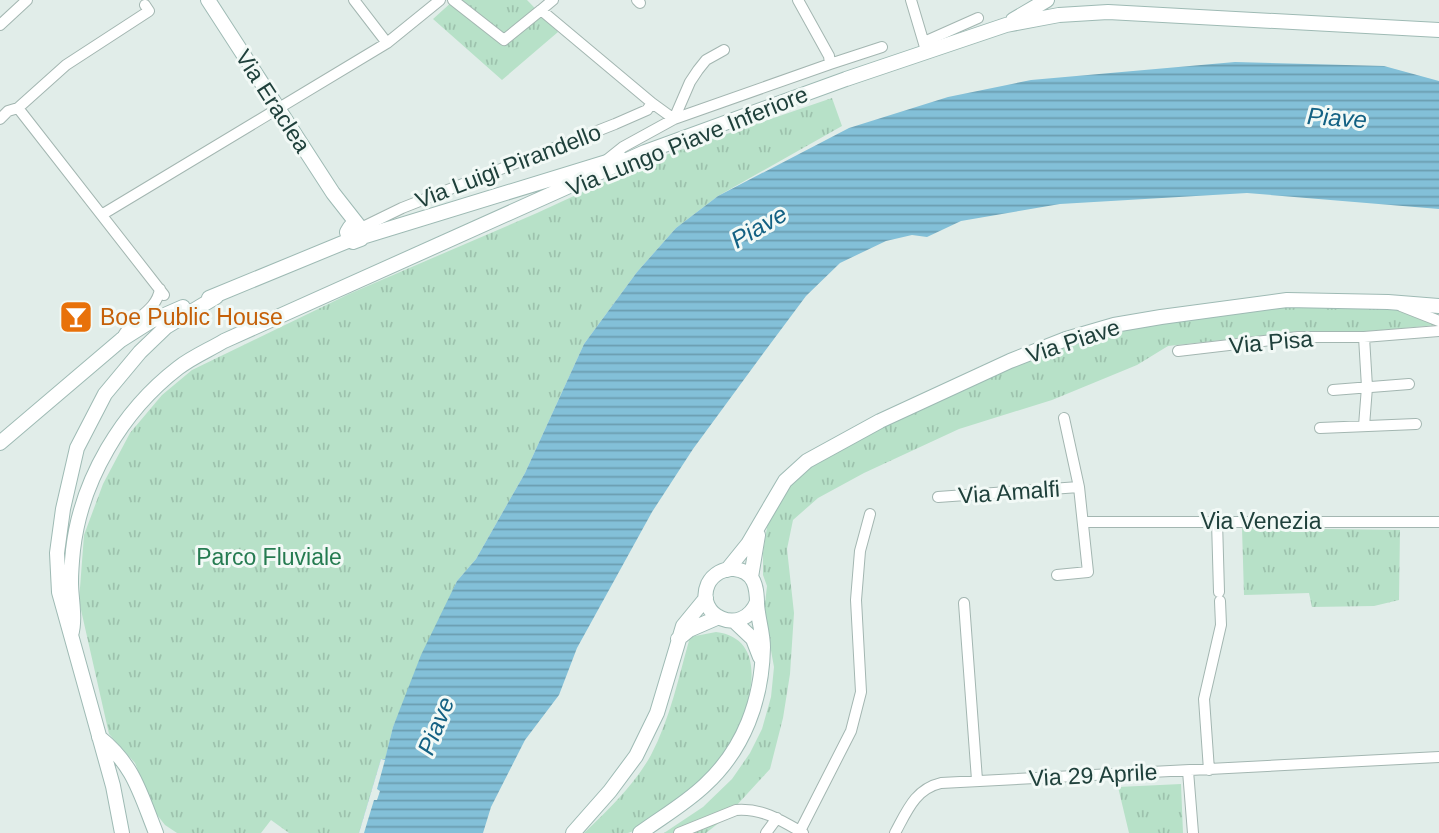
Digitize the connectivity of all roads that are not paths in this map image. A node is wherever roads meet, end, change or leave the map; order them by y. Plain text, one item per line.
1 (27, 0) edge
2 (208, 0) edge
3 (354, 0) edge
4 (439, 0) edge
5 (453, 0) edge
6 (554, 0) edge
7 (798, 0) edge
8 (911, 0) edge
9 (1047, 0) edge
10 (145, 5) dead end
11 (541, 10) junction
12 (978, 18) dead end
13 (0, 25) edge
14 (1006, 25) junction
15 (1439, 30) edge
16 (387, 43) junction
17 (882, 47) dead end
18 (925, 47) junction
19 (724, 50) dead end
20 (830, 64) junction
21 (652, 103) junction
22 (278, 109) junction
23 (7, 110) edge
24 (674, 119) junction
25 (645, 152) junction
26 (606, 161) junction
27 (103, 215) junction
28 (355, 232) junction
29 (216, 297) junction
30 (1388, 302) junction
31 (1439, 306) edge
32 (1439, 321) edge
33 (166, 327) junction
34 (1439, 331) edge
35 (1364, 337) junction
36 (119, 342) junction
37 (1178, 351) dead end
38 (1409, 384) dead end
39 (1367, 387) junction
40 (1333, 390) dead end
41 (1065, 418) dead end
42 (1416, 424) dead end
43 (1364, 426) junction
44 (1320, 428) dead end
45 (2, 437) edge
46 (1079, 487) junction
47 (938, 497) dead end
48 (870, 514) dead end
49 (1217, 521) junction
50 (1083, 522) junction
51 (1439, 522) edge
52 (761, 523) junction
53 (727, 569) junction
54 (1057, 575) dead end
55 (751, 577) junction
56 (706, 598) junction
57 (757, 602) junction
58 (964, 603) dead end
59 (719, 617) junction
60 (734, 621) junction
61 (71, 635) junction
62 (677, 640) junction
63 (762, 665) junction
64 (99, 737) junction
65 (1439, 758) edge
66 (1209, 770) junction
67 (1188, 771) junction
68 (977, 780) junction
69 (777, 818) junction
70 (802, 832) edge
71 (122, 833) edge
72 (156, 833) edge
73 (573, 833) edge
74 (640, 833) edge
75 (679, 833) edge
76 (766, 833) edge
77 (895, 833) edge
78 (1193, 833) edge

1 - 13 street
2 - 22 main road, Via Eraclea
3 - 16 street
4 - 16 street
5 - 11 street
6 - 11 street
7 - 20 street
8 - 18 street
9 - 14 main road
10 - 23 street
11 - 21 street
12 - 18 street
14 - 15 main road, Via Lungo Piave Inferiore
14 - 18 main road, Via Lungo Piave Inferiore
16 - 22 street
17 - 20 street, Via Luigi Pirandello
18 - 25 main road, Via Lungo Piave Inferiore
19 - 24 street
20 - 24 street, Via Luigi Pirandello
21 - 24 street
21 - 28 street, Via Luigi Pirandello
22 - 27 street
22 - 28 main road, Via Eraclea
23 - 27 street
24 - 26 street, Via Luigi Pirandello
25 - 26 main road
25 - 61 main road, Via Lungo Piave Inferiore
26 - 28 main road
27 - 36 street
28 - 29 main road
29 - 33 main road, Via Lungo Piave Inferiore
29 - 36 main road
30 - 31 main road, Via Piave
30 - 32 street
30 - 52 main road, Via Piave
33 - 36 main road
33 - 61 main road, Via Lungo Piave Inferiore
34 - 35 street, Via Pisa
35 - 37 street, Via Pisa
35 - 39 street
36 - 45 main road
38 - 39 street
39 - 40 street
39 - 43 street
41 - 46 street, Via Amalfi
42 - 43 street
43 - 44 street
46 - 47 street, Via Amalfi
46 - 50 street, Via Amalfi
48 - 70 street
49 - 50 street, Via Venezia
49 - 51 street, Via Venezia
49 - 66 street
50 - 54 street, Via Amalfi
52 - 53 main road, Via Piave
52 - 55 main road, Via Piave
53 - 55 main road
53 - 56 main road
55 - 57 main road
56 - 59 main road
56 - 62 main road
57 - 60 main road
57 - 63 main road
58 - 68 street
59 - 60 main road
59 - 62 main road
60 - 63 main road
61 - 64 main road, Via Lungo Piave Inferiore
62 - 73 main road
63 - 74 main road
64 - 71 main road, Via Lungo Piave Inferiore
64 - 72 main road
65 - 66 street, Via 29 Aprile
66 - 67 street, Via 29 Aprile
67 - 68 street, Via 29 Aprile
67 - 78 street
68 - 77 street, Via 29 Aprile
69 - 70 street
69 - 75 street
69 - 76 street

